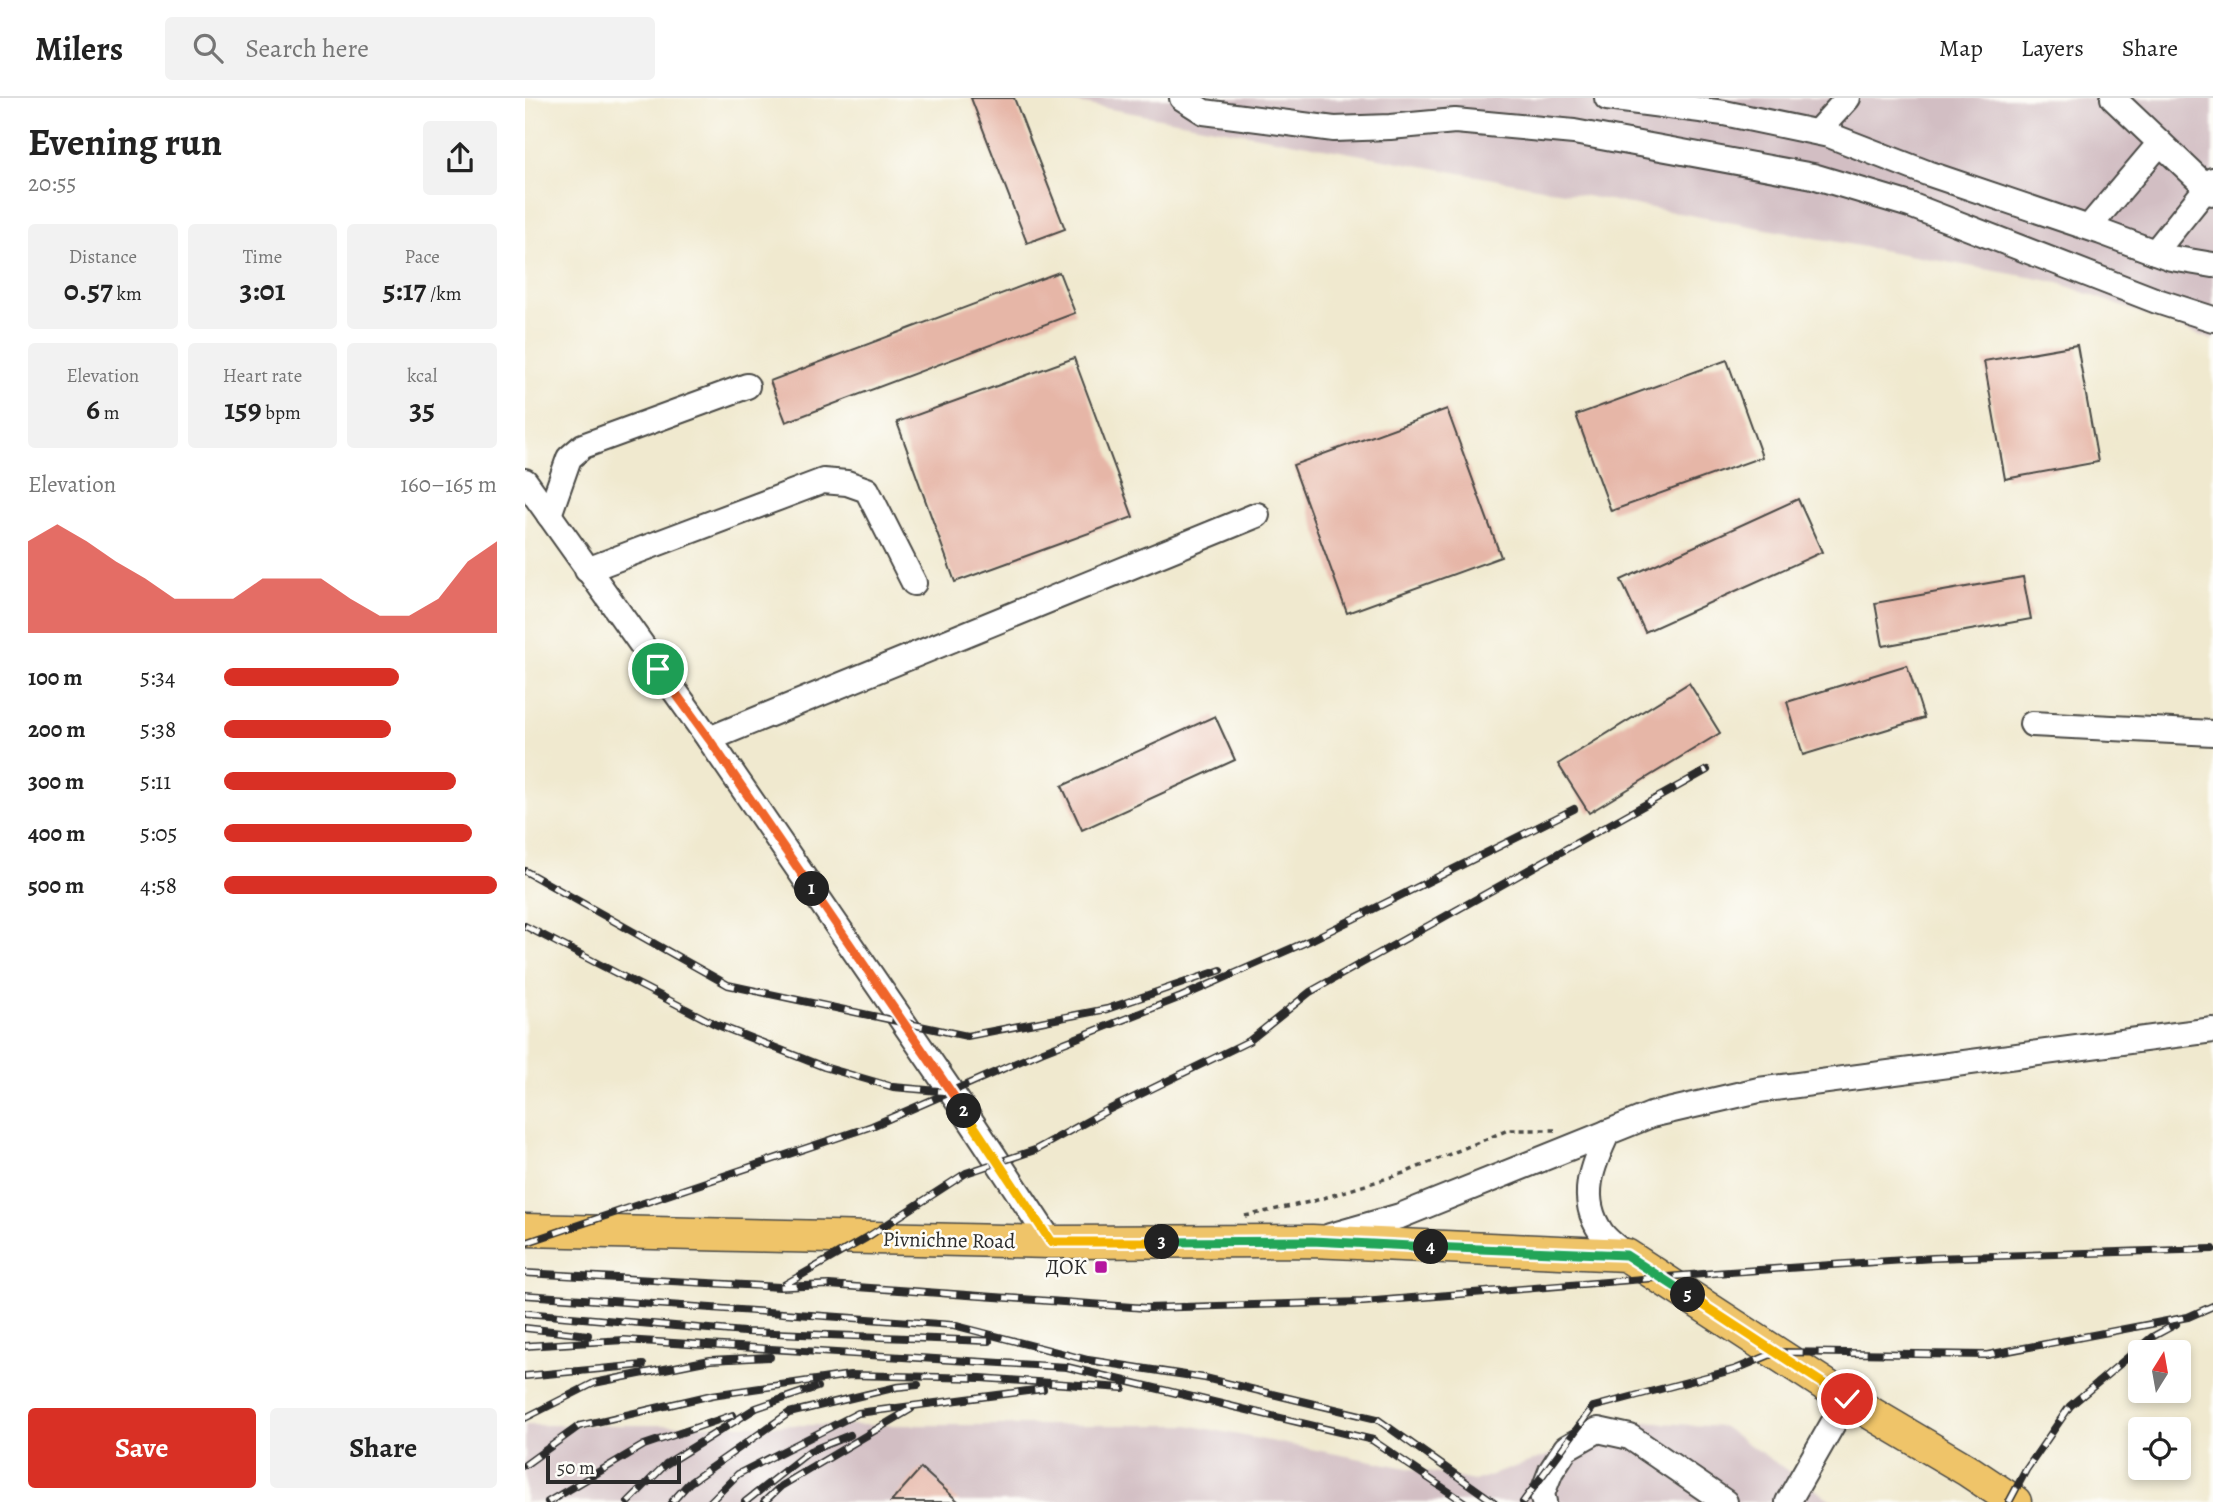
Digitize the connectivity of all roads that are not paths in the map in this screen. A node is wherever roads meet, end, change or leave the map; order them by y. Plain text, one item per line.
1 (1182, 98) edge
2 (1607, 98) edge
3 (1763, 98) edge
4 (1848, 98) edge
5 (2113, 98) edge
6 (1667, 102) edge
7 (1746, 118) junction
8 (1817, 132) junction
9 (2160, 143) junction
10 (2211, 187) edge
11 (2088, 227) junction
12 (2155, 252) junction
13 (2213, 265) edge
14 (2213, 319) edge
15 (747, 386) dead end
16 (525, 481) edge
17 (549, 515) junction
18 (1257, 515) dead end
19 (587, 570) junction
20 (914, 583) dead end
21 (2032, 724) dead end
22 (2213, 733) edge
23 (709, 739) junction
24 (2213, 1030) edge
25 (1608, 1132) junction
26 (525, 1230) edge
27 (1312, 1241) junction
28 (1051, 1242) junction
29 (1626, 1255) junction
30 (1847, 1399) junction
31 (1544, 1502) edge
32 (1725, 1502) edge
33 (1788, 1502) edge
34 (2015, 1502) edge

1 - 14 street
2 - 6 street
3 - 7 street
4 - 8 street
5 - 9 street
6 - 7 street
7 - 8 street
8 - 11 street
9 - 10 street
9 - 11 street
10 - 12 street
11 - 12 street
12 - 13 street
15 - 17 street
16 - 17 street
17 - 19 street
18 - 23 street
19 - 20 street
19 - 23 street
21 - 22 street
23 - 28 street
24 - 25 street
25 - 27 street
25 - 29 street
26 - 28 main road, Pivnichne Road
27 - 28 main road, Pivnichne Road
27 - 29 main road, Pivnichne Road
29 - 30 main road
30 - 33 street
30 - 34 main road
31 - 32 street

